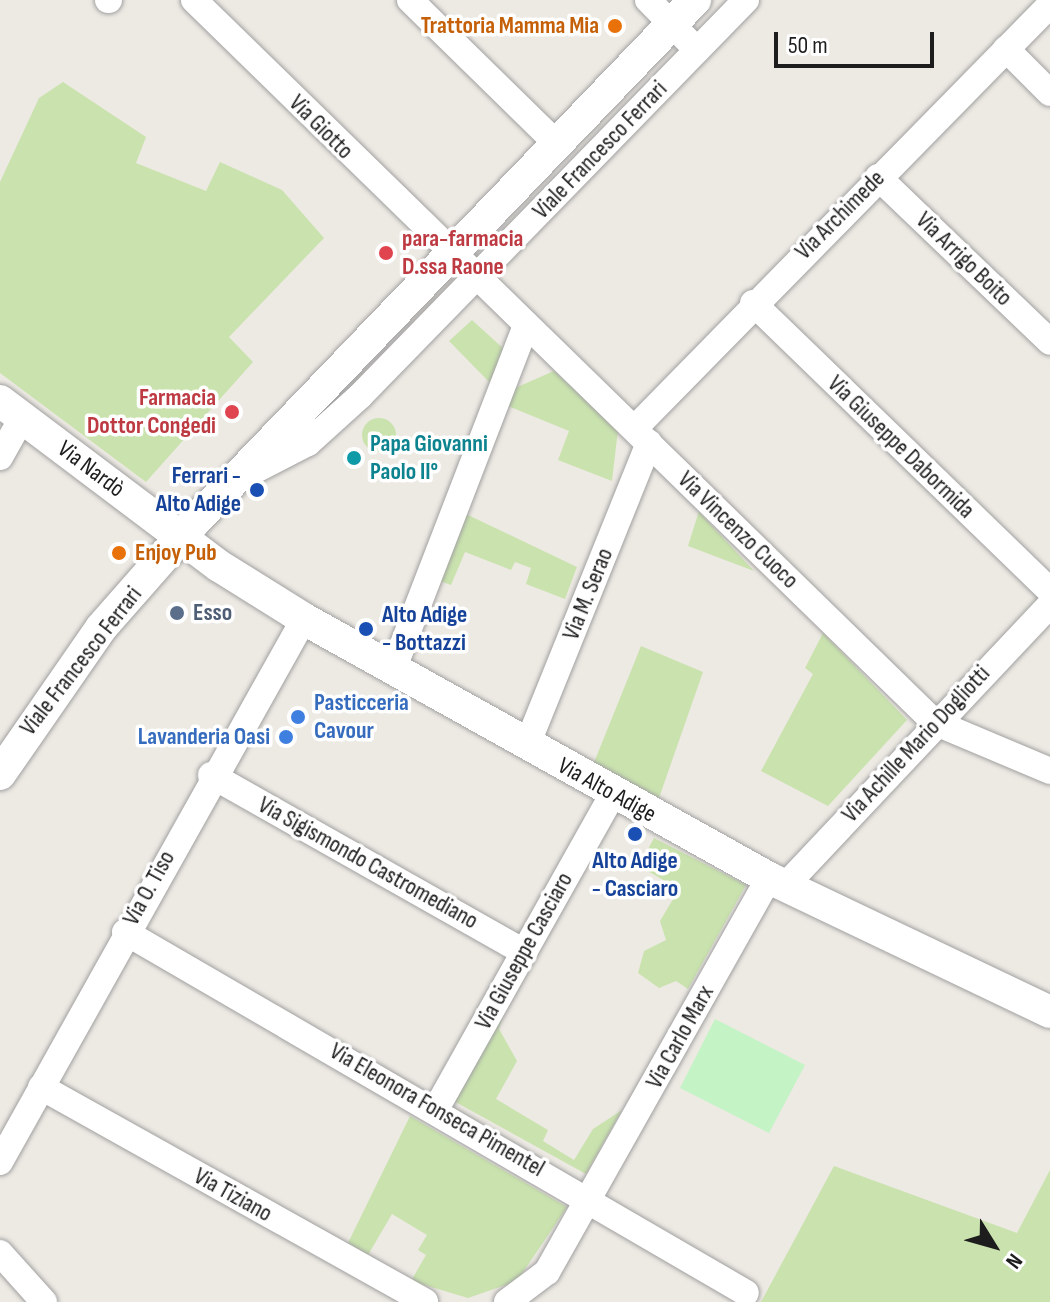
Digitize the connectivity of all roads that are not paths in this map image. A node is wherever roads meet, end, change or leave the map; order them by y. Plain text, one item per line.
1 (194, 0) edge
2 (410, 0) edge
3 (648, 0) edge
4 (695, 0) edge
5 (746, 0) edge
6 (1050, 5) edge
7 (672, 24) junction
8 (1006, 49) junction
9 (697, 50) junction
10 (1050, 93) edge
11 (556, 143) junction
12 (878, 177) junction
13 (449, 253) junction
14 (475, 281) junction
15 (753, 303) junction
16 (525, 328) junction
17 (1050, 342) edge
18 (11, 410) edge
19 (642, 436) junction
20 (0, 457) edge
21 (234, 481) junction
22 (181, 537) junction
23 (1050, 591) edge
24 (1050, 605) edge
25 (304, 619) junction
26 (393, 670) junction
27 (934, 722) junction
28 (527, 745) junction
29 (1050, 771) edge
30 (0, 774) edge
31 (211, 775) junction
32 (613, 793) junction
33 (777, 882) junction
34 (125, 932) junction
35 (524, 952) junction
36 (1050, 1012) edge
37 (41, 1087) junction
38 (436, 1109) junction
39 (0, 1162) edge
40 (590, 1197) junction
41 (0, 1253) edge
42 (746, 1293) dead end
43 (44, 1302) edge
44 (425, 1302) edge
45 (507, 1302) edge

1 - 13 street, Via Giotto
2 - 11 street
3 - 7 street
4 - 7 street, Viale Francesco Ferrari
5 - 9 street, Viale Francesco Ferrari
6 - 8 street, Via Archimede
7 - 9 street
7 - 11 street, Viale Francesco Ferrari
8 - 10 street
8 - 12 street, Via Archimede
9 - 14 street, Viale Francesco Ferrari
11 - 13 street, Viale Francesco Ferrari
12 - 15 street, Via Archimede
12 - 17 street, Via Arrigo Boito
13 - 14 street, Via Vincenzo Cuoco
13 - 21 street, Viale Francesco Ferrari
14 - 16 street, Via Vincenzo Cuoco
14 - 21 street, Viale Francesco Ferrari
15 - 19 street, Via Archimede
15 - 23 street, Via Giuseppe Dabormida
16 - 19 street, Via Vincenzo Cuoco
16 - 26 street
18 - 20 street
18 - 22 street, Via Nardò
19 - 27 street, Via Vincenzo Cuoco
19 - 28 street, Via M. Serao
21 - 22 street, Viale Francesco Ferrari
22 - 25 street, Via Alto Adige
22 - 30 street, Viale Francesco Ferrari
24 - 27 street, Via Achille Mario Dogliotti
25 - 26 street, Via Alto Adige
25 - 31 street, Via O. Tiso
26 - 28 street, Via Alto Adige
27 - 29 street, Via Vincenzo Cuoco
27 - 33 street, Via Achille Mario Dogliotti
28 - 32 street, Via Alto Adige
31 - 34 street, Via O. Tiso
31 - 35 street, Via Sigismondo Castromediano
32 - 33 street, Via Alto Adige
32 - 35 street, Via Giuseppe Casciaro
33 - 36 street, Via Alto Adige
33 - 40 street, Via Carlo Marx
34 - 37 street, Via O. Tiso
34 - 38 street, Via Eleonora Fonseca Pimentel
35 - 38 street, Via Giuseppe Casciaro
37 - 39 street, Via O. Tiso
37 - 44 street, Via Tiziano
38 - 40 street, Via Eleonora Fonseca Pimentel
40 - 42 street, Via Eleonora Fonseca Pimentel
40 - 45 street
41 - 43 street

